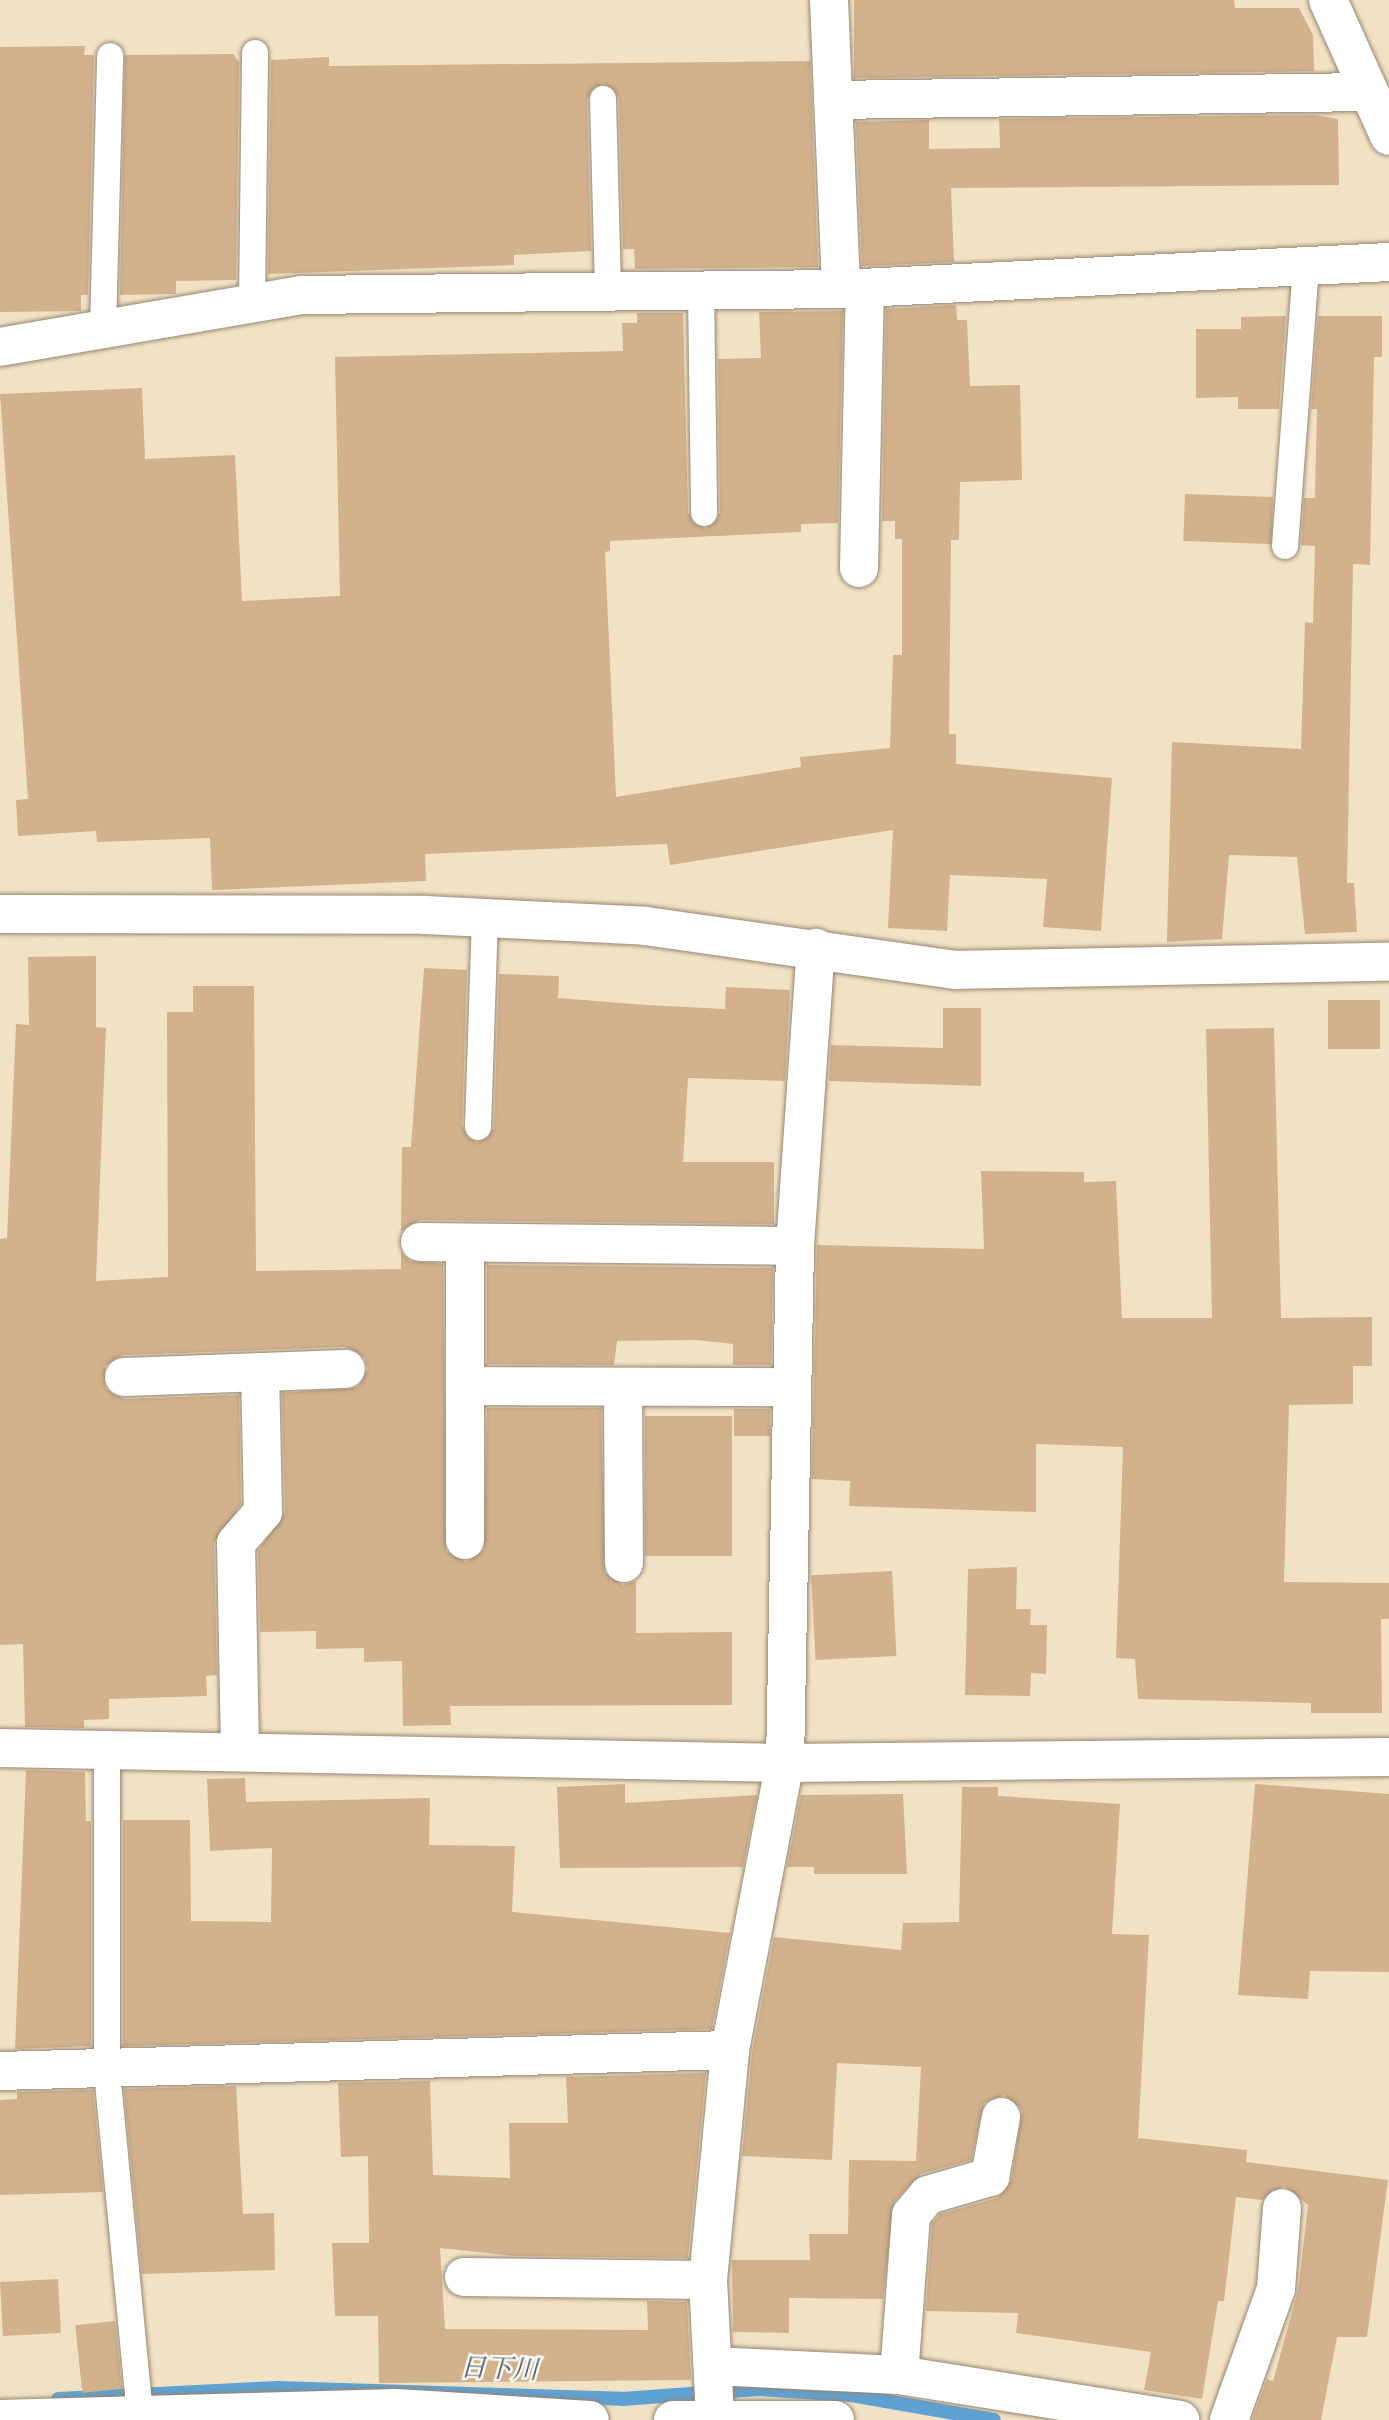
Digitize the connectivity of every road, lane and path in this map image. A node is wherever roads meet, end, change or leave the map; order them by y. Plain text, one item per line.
1 (829, 0) edge
2 (1328, 0) edge
3 (255, 53) dead end
4 (110, 55) dead end
5 (1369, 92) junction
6 (603, 99) dead end
7 (833, 100) junction
8 (1389, 136) edge
9 (1389, 262) edge
10 (1306, 266) junction
11 (853, 288) junction
12 (701, 290) junction
13 (608, 291) junction
14 (252, 303) junction
15 (103, 330) junction
16 (0, 348) edge
17 (704, 513) dead end
18 (1285, 546) dead end
19 (859, 568) dead end
20 (0, 914) edge
21 (485, 918) junction
22 (816, 948) junction
23 (1389, 962) edge
24 (478, 1127) dead end
25 (420, 1242) dead end
26 (465, 1243) junction
27 (795, 1246) junction
28 (346, 1368) dead end
29 (260, 1372) junction
30 (124, 1377) dead end
31 (464, 1386) junction
32 (623, 1387) junction
33 (792, 1387) junction
34 (464, 1540) dead end
35 (624, 1563) dead end
36 (107, 1746) junction
37 (0, 1748) edge
38 (240, 1749) junction
39 (1389, 1757) edge
40 (785, 1763) junction
41 (730, 2050) junction
42 (0, 2071) edge
43 (107, 2072) junction
44 (1001, 2117) dead end
45 (1282, 2208) dead end
46 (464, 2277) dead end
47 (708, 2280) junction
48 (899, 2375) junction
49 (714, 2392) junction
50 (139, 2399) junction
51 (93, 2418) edge
52 (546, 2418) edge
53 (0, 2419) edge
54 (813, 2419) edge
55 (590, 2420) edge
56 (673, 2420) edge
57 (1180, 2420) edge
58 (1229, 2420) edge

1 - 7 street
2 - 5 street
3 - 14 lane
4 - 15 lane
5 - 7 street
5 - 8 street
6 - 13 lane
7 - 11 street
9 - 10 street
10 - 11 street
10 - 18 lane
11 - 12 street
11 - 19 street
12 - 13 street
12 - 17 lane
13 - 14 street
14 - 15 street
15 - 16 street
20 - 21 street
21 - 22 street
21 - 24 lane
22 - 23 street
22 - 27 street
25 - 26 street
26 - 27 street
26 - 31 street
27 - 33 street
28 - 29 street
29 - 30 street
29 - 38 street
31 - 32 street
31 - 34 street
32 - 33 street
32 - 35 street
33 - 40 street
36 - 37 street
36 - 38 street
36 - 43 lane
38 - 40 street
39 - 40 street
40 - 41 street
41 - 43 street
41 - 47 street
42 - 43 street
43 - 50 lane
44 - 48 street
45 - 58 street
46 - 47 street
47 - 49 street
48 - 49 street
48 - 57 street
49 - 54 street
49 - 56 street
50 - 51 street
50 - 52 street
51 - 53 street
52 - 55 street

